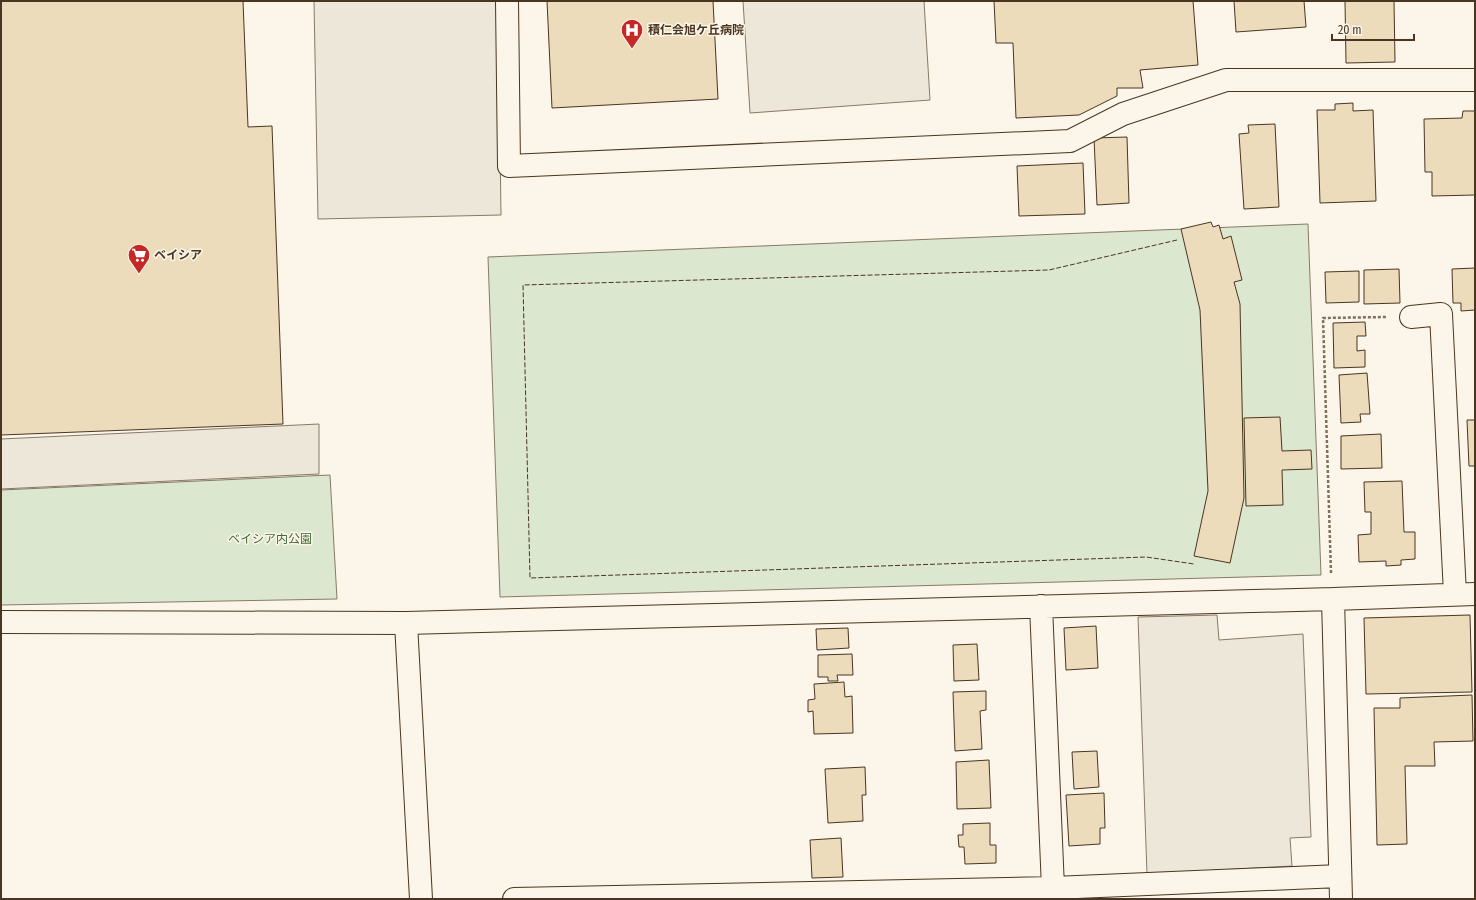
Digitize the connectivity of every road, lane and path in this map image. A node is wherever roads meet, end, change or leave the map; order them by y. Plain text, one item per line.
1 (507, 1) edge
2 (1475, 80) edge
3 (1411, 317) joint
4 (1332, 574) dead end
5 (1465, 594) edge
6 (1333, 599) junction
7 (1041, 606) junction
8 (1, 622) edge
9 (406, 623) junction
10 (1340, 876) junction
11 (1053, 888) junction
12 (421, 899) edge
13 (514, 899) edge
14 (1340, 899) edge

1 - 2 street
3 - 4 path
3 - 5 street
5 - 6 street
6 - 7 street
6 - 10 street
7 - 9 street
7 - 11 street
8 - 9 street
9 - 12 street
10 - 11 street
10 - 14 street
11 - 13 street

